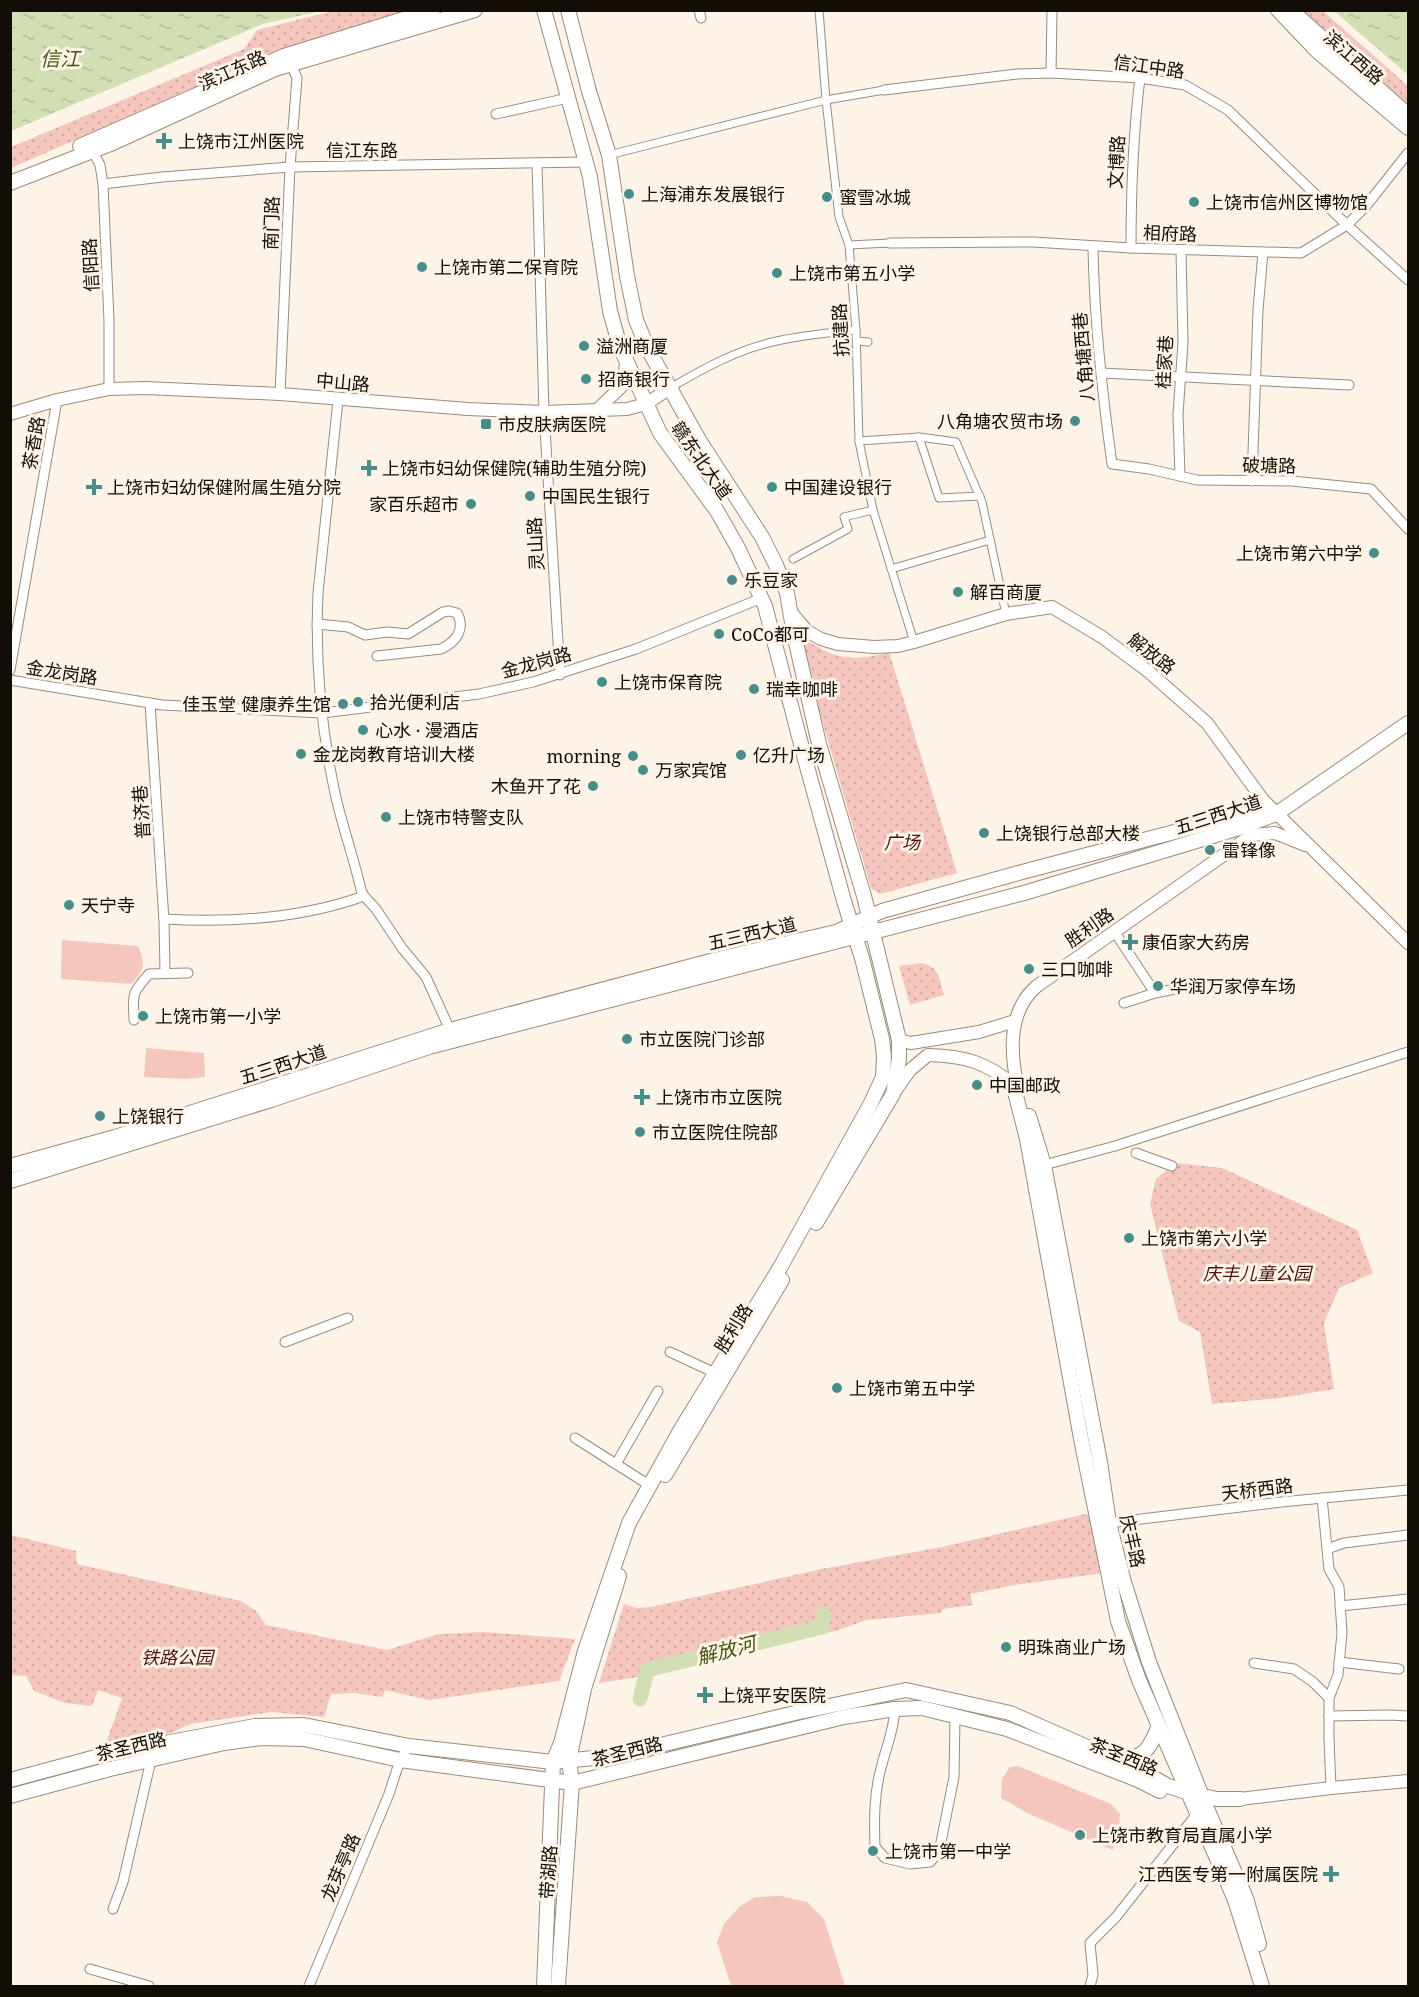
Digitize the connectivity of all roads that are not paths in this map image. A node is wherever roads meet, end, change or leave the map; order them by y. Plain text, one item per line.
1 (434, 10) edge
2 (475, 10) edge
3 (544, 10) edge
4 (567, 10) edge
5 (819, 10) edge
6 (1052, 10) edge
7 (1278, 10) edge
8 (1291, 10) edge
9 (289, 60) junction
10 (1051, 73) junction
11 (1140, 78) junction
12 (884, 90) joint
13 (568, 98) junction
14 (826, 100) junction
15 (496, 114) dead end
16 (1408, 115) edge
17 (1408, 128) edge
18 (91, 147) junction
19 (1408, 153) edge
20 (609, 155) junction
21 (586, 162) junction
22 (537, 163) junction
23 (290, 167) junction
24 (10, 175) edge
25 (10, 183) edge
26 (103, 184) junction
27 (1347, 225) junction
28 (890, 243) joint
29 (849, 245) junction
30 (1094, 246) junction
31 (1131, 248) junction
32 (1181, 250) junction
33 (1263, 252) junction
34 (1408, 280) edge
35 (856, 330) junction
36 (644, 339) junction
37 (857, 340) junction
38 (868, 342) dead end
39 (620, 346) junction
40 (626, 362) junction
41 (1101, 373) junction
42 (1180, 378) junction
43 (1255, 382) junction
44 (1349, 385) dead end
45 (670, 388) junction
46 (109, 389) junction
47 (280, 394) junction
48 (57, 400) junction
49 (338, 400) junction
50 (646, 404) junction
51 (597, 410) junction
52 (544, 412) junction
53 (10, 414) edge
54 (919, 436) junction
55 (859, 441) junction
56 (1112, 464) joint
57 (1180, 476) junction
58 (1252, 481) junction
59 (980, 496) junction
60 (873, 510) junction
61 (1408, 529) edge
62 (990, 540) junction
63 (793, 559) dead end
64 (891, 569) junction
65 (762, 598) junction
66 (791, 612) junction
67 (1006, 614) junction
68 (317, 624) junction
69 (914, 642) junction
70 (377, 656) dead end
71 (10, 670) edge
72 (560, 675) junction
73 (10, 680) edge
74 (150, 703) junction
75 (322, 713) junction
76 (1408, 723) edge
77 (1276, 814) junction
78 (1312, 848) junction
79 (364, 896) junction
80 (869, 917) junction
81 (164, 919) junction
82 (854, 931) junction
83 (1114, 932) junction
84 (873, 933) junction
85 (1408, 943) edge
86 (165, 972) junction
87 (188, 973) dead end
88 (1195, 985) dead end
89 (1155, 993) junction
90 (1124, 1004) dead end
91 (134, 1020) dead end
92 (1015, 1021) junction
93 (450, 1030) junction
94 (899, 1040) junction
95 (1408, 1052) edge
96 (1016, 1086) junction
97 (892, 1094) junction
98 (1136, 1153) dead end
99 (1044, 1165) junction
100 (10, 1166) edge
101 (1172, 1166) dead end
102 (10, 1181) edge
103 (348, 1318) dead end
104 (285, 1342) dead end
105 (670, 1352) dead end
106 (715, 1373) junction
107 (658, 1391) dead end
108 (575, 1438) dead end
109 (616, 1464) junction
110 (649, 1485) junction
111 (1408, 1490) edge
112 (1322, 1498) junction
113 (1109, 1523) junction
114 (1408, 1535) edge
115 (1327, 1549) junction
116 (1408, 1599) edge
117 (1340, 1606) junction
118 (1339, 1662) junction
119 (1254, 1663) dead end
120 (1399, 1669) dead end
121 (1329, 1698) junction
122 (895, 1709) junction
123 (955, 1716) junction
124 (1329, 1716) junction
125 (1408, 1716) edge
126 (1159, 1726) junction
127 (409, 1746) junction
128 (151, 1760) junction
129 (400, 1760) junction
130 (569, 1760) junction
131 (553, 1762) junction
132 (1121, 1762) junction
133 (10, 1780) edge
134 (1408, 1781) edge
135 (553, 1782) junction
136 (572, 1783) junction
137 (1331, 1788) junction
138 (10, 1796) edge
139 (1240, 1799) joint
140 (1197, 1801) junction
141 (112, 1909) dead end
142 (90, 1969) dead end
143 (149, 1986) edge
144 (309, 1986) edge
145 (544, 1986) edge
146 (558, 1986) edge
147 (1090, 1986) edge
148 (1262, 1986) edge
149 (1270, 1986) edge

1 - 9 main road, 滨江东路
2 - 9 main road, 滨江东路
3 - 13 main road, 赣东北大道
4 - 20 main road, 胜利路
5 - 14 street, 抗建路
6 - 10 street
7 - 17 main road, 滨江西路
8 - 16 main road, 滨江西路
9 - 18 main road, 滨江东路
9 - 23 street, 南门路
10 - 11 street, 信江中路
10 - 12 street, 信江中路
11 - 27 street, 信江中路
11 - 31 street, 文博路
12 - 14 street
13 - 15 street
13 - 21 main road, 赣东北大道
14 - 20 street
14 - 29 street, 抗建路
18 - 24 main road, 滨江东路
18 - 25 main road, 滨江东路
18 - 26 street, 信阳路
19 - 27 street, 相府路
20 - 36 main road, 胜利路
21 - 22 street, 信江东路
21 - 39 main road, 赣东北大道
22 - 23 street, 信江东路
22 - 52 street, 灵山路
23 - 26 street, 信江东路
23 - 47 street, 南门路
26 - 46 street, 信阳路
27 - 33 street, 相府路
27 - 34 street, 信江中路
28 - 29 street
28 - 30 street, 相府路
29 - 35 street, 抗建路
30 - 31 street, 相府路
30 - 41 street, 八角塘西巷
31 - 32 street, 相府路
32 - 33 street, 相府路
32 - 42 street, 桂家巷
33 - 43 street
35 - 37 street, 抗建路
35 - 45 street
36 - 39 main road
36 - 45 main road, 胜利路
37 - 38 street
37 - 55 street, 抗建路
39 - 40 main road, 赣东北大道
40 - 50 main road, 赣东北大道
40 - 51 street
41 - 42 street
41 - 56 street, 八角塘西巷
42 - 43 street
42 - 57 street, 桂家巷
43 - 44 street
43 - 58 street
45 - 50 street, 中山路
45 - 66 main road, 胜利路
46 - 47 street, 中山路
46 - 48 street, 中山路
47 - 49 street, 中山路
48 - 53 street, 中山路
48 - 71 street, 茶香路
49 - 52 street, 中山路
49 - 68 street
50 - 51 street, 中山路
50 - 65 main road, 赣东北大道
51 - 52 street, 中山路
52 - 72 street, 灵山路
54 - 55 street
54 - 59 street
54 - 59 street
55 - 60 street, 抗建路
56 - 57 street, 破塘路
57 - 58 street, 破塘路
58 - 61 street, 破塘路
59 - 62 street
60 - 63 street
60 - 64 street, 抗建路
62 - 64 street
62 - 67 street
64 - 69 street, 抗建路
65 - 72 street, 金龙岗路
65 - 82 main road, 赣东北大道
66 - 69 street, 解放路
66 - 80 main road, 胜利路
67 - 69 street, 解放路
67 - 77 street, 解放路
68 - 70 street
68 - 75 street
72 - 75 street, 金龙岗路
73 - 74 street, 金龙岗路
74 - 75 street, 金龙岗路
74 - 81 street, 普济巷
75 - 79 street
76 - 77 main road
77 - 78 street, 解放路
77 - 80 main road, 五三西大道
77 - 84 main road, 五三西大道
78 - 83 street, 胜利路
78 - 85 street, 解放路
79 - 81 street
79 - 93 street
80 - 82 main road, 五三西大道
80 - 84 main road, 胜利路
81 - 86 street, 普济巷
82 - 84 main road, 五三西大道
82 - 93 main road, 五三西大道
82 - 102 main road, 五三西大道
82 - 106 main road, 胜利路
83 - 89 street
83 - 92 street, 胜利路
84 - 94 main road, 胜利路
86 - 87 street
86 - 91 street
88 - 89 street
89 - 90 street
92 - 94 street
92 - 96 street, 胜利路
93 - 100 main road, 五三西大道
94 - 97 main road, 胜利路
95 - 99 street
96 - 97 street
96 - 99 main road, 庆丰路
96 - 126 main road
97 - 130 main road, 胜利路
98 - 101 street
99 - 113 main road, 庆丰路
103 - 104 street
105 - 106 street
106 - 110 main road, 胜利路
107 - 109 street
108 - 109 street
109 - 110 street
110 - 131 main road, 胜利路
111 - 112 street, 天桥西路
112 - 113 street, 天桥西路
112 - 115 street
113 - 140 main road, 庆丰路
114 - 115 street
115 - 117 street
116 - 117 street
117 - 118 street
118 - 120 street
118 - 121 street
119 - 121 street
121 - 124 street
122 - 123 main road, 茶圣西路
122 - 123 street
122 - 136 main road, 茶圣西路
123 - 140 main road, 茶圣西路
124 - 125 street
124 - 137 street
126 - 132 main road
126 - 140 main road
127 - 129 street, 龙芽亭路
127 - 131 main road, 茶圣西路
127 - 133 main road, 茶圣西路
128 - 129 main road, 茶圣西路
128 - 138 main road, 茶圣西路
128 - 141 street
129 - 135 main road, 茶圣西路
129 - 144 street, 龙芽亭路
130 - 131 main road, 茶圣西路
130 - 132 main road, 茶圣西路
130 - 136 main road, 带湖路
131 - 135 main road, 带湖路
132 - 140 main road, 茶圣西路
134 - 137 street, 茶圣西路
135 - 136 main road, 茶圣西路
135 - 145 main road, 带湖路
136 - 146 main road, 带湖路
137 - 139 street, 茶圣西路
139 - 140 main road, 茶圣西路
140 - 147 street
140 - 148 main road
140 - 149 main road, 庆丰路
142 - 143 street

